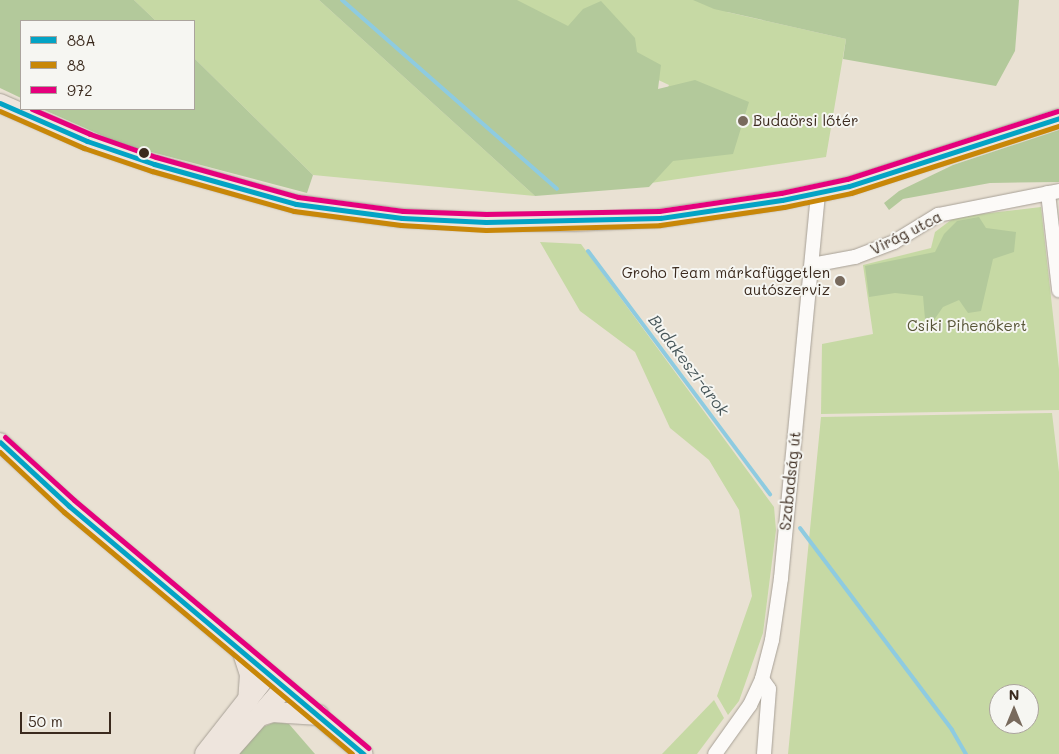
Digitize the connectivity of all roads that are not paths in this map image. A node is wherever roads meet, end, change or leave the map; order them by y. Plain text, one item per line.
1 (0, 103) edge
2 (1059, 118) edge
3 (1054, 192) edge
4 (818, 193) junction
5 (812, 265) junction
6 (1059, 290) edge
7 (0, 442) edge
8 (242, 653) junction
9 (267, 674) junction
10 (762, 679) junction
11 (284, 688) junction
12 (248, 700) junction
13 (260, 716) junction
14 (319, 716) junction
15 (205, 754) edge
16 (226, 754) edge
17 (364, 754) edge
18 (715, 754) edge
19 (764, 754) edge

1 - 4 main road
2 - 4 main road
3 - 5 street, Virág utca
3 - 6 street
4 - 5 street, Szabadság út
5 - 10 street, Szabadság út
7 - 8 main road
8 - 9 main road
8 - 12 highway
9 - 11 main road
9 - 12 highway
10 - 18 street, Szabadság út
10 - 19 street
11 - 13 highway
11 - 14 main road
12 - 15 highway
13 - 14 highway
13 - 16 highway
14 - 17 main road

